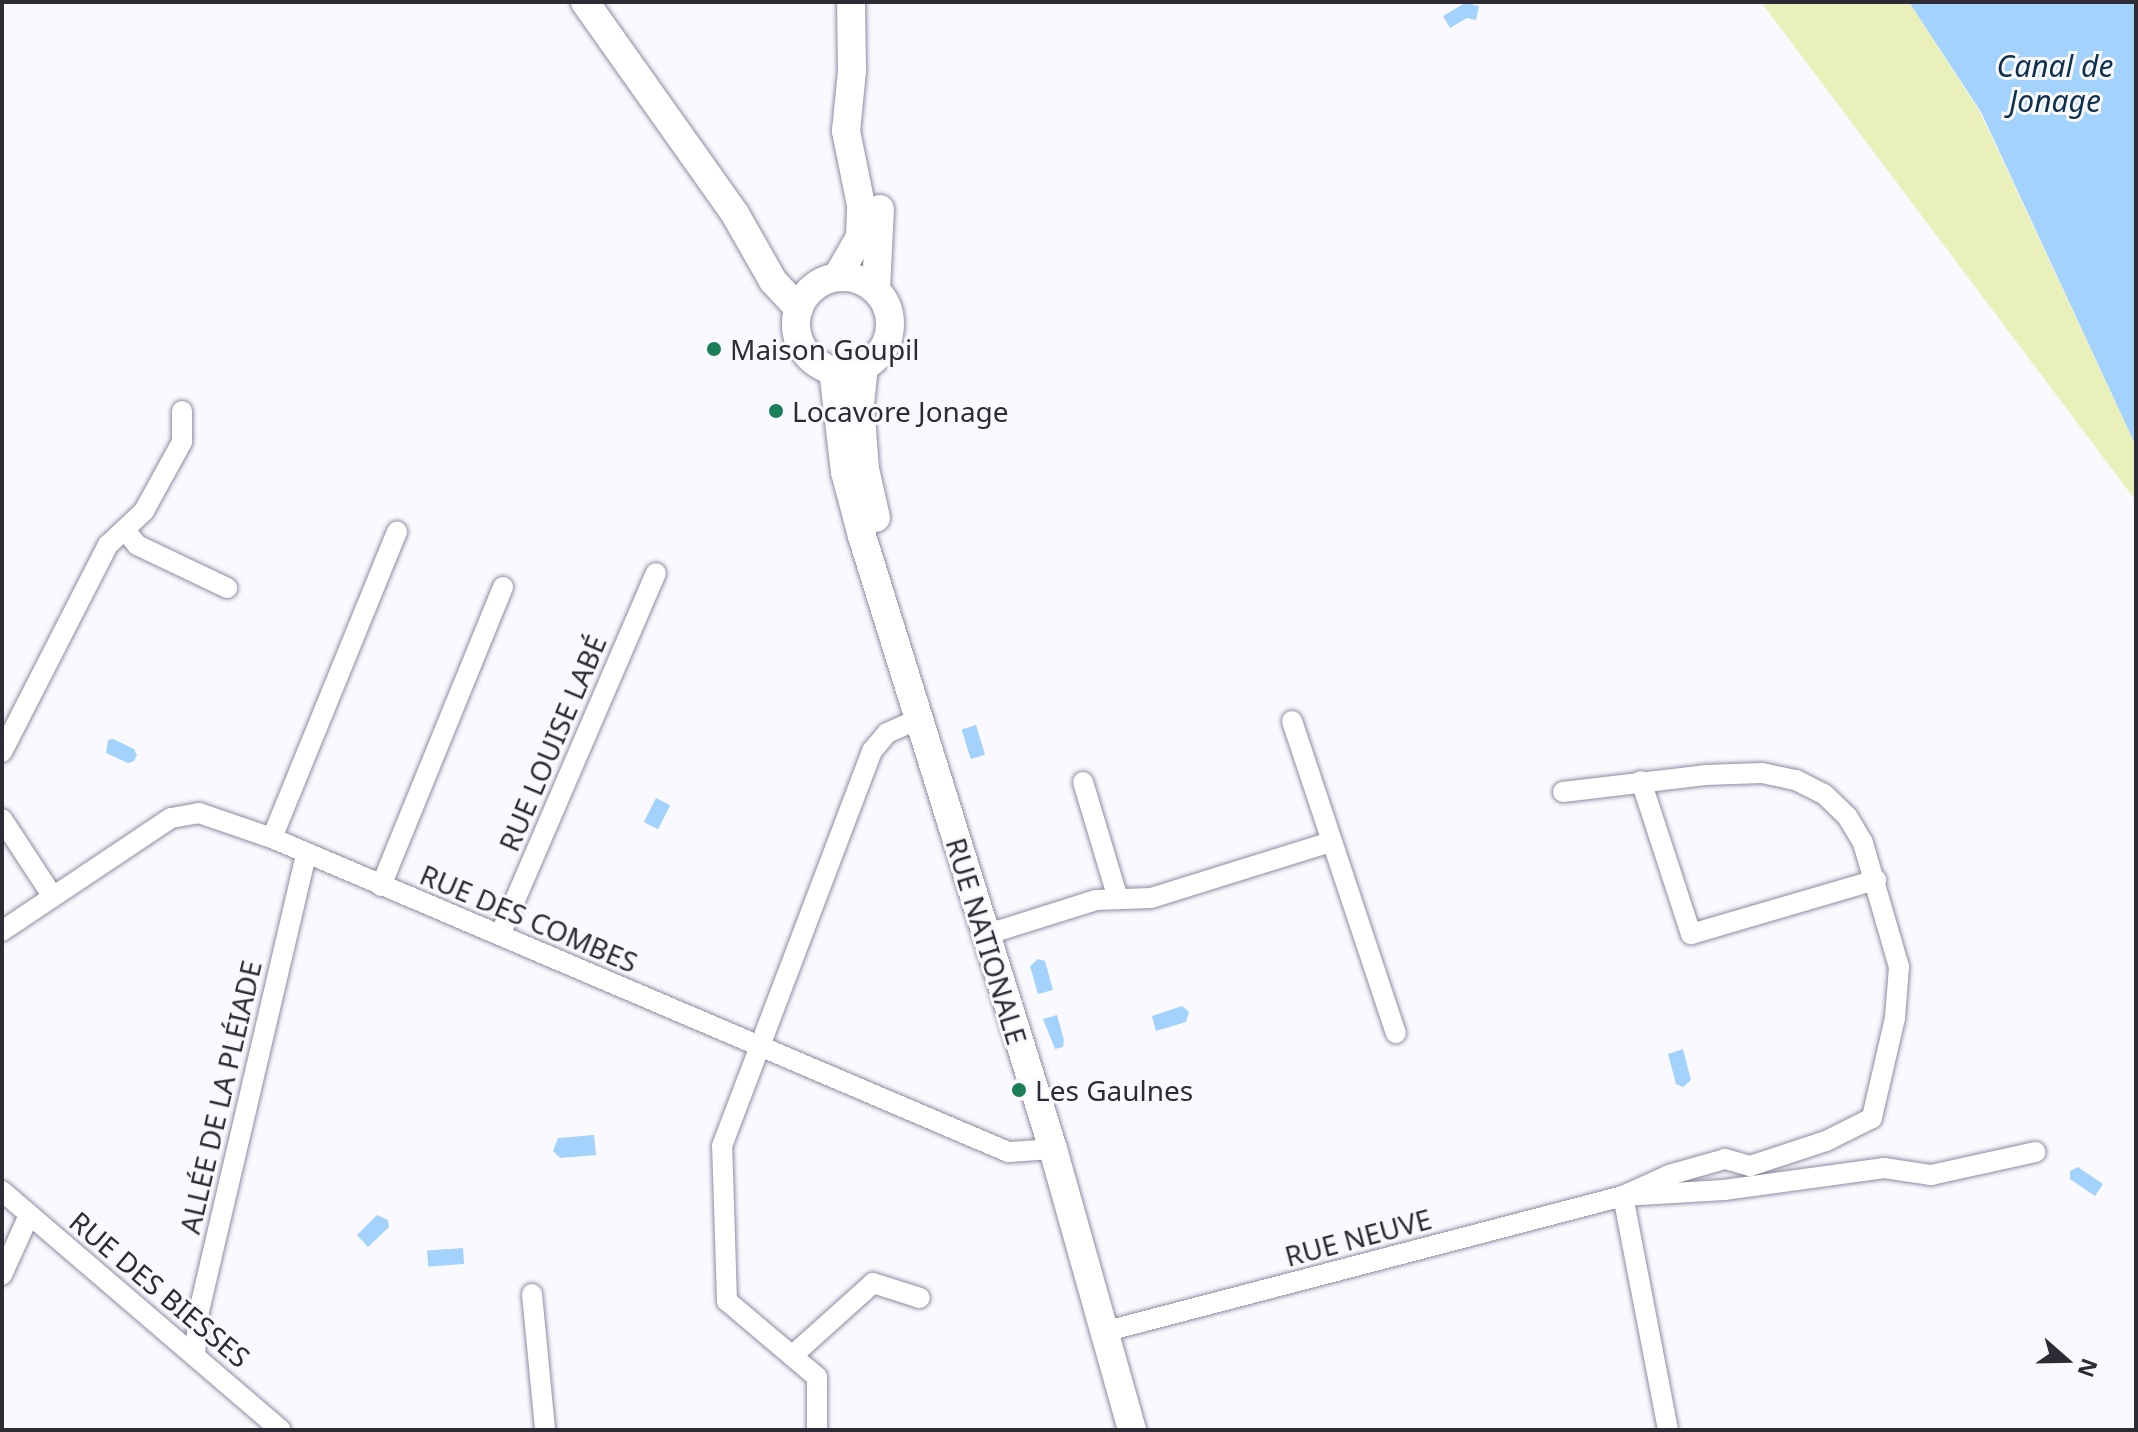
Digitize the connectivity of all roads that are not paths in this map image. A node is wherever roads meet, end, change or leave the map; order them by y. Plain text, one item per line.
1 (585, 2) edge
2 (851, 2) edge
3 (852, 71) junction
4 (876, 290) junction
5 (817, 291) junction
6 (864, 366) junction
7 (833, 370) junction
8 (182, 411) dead end
9 (125, 530) junction
10 (397, 532) dead end
11 (656, 573) dead end
12 (503, 587) dead end
13 (227, 588) dead end
14 (907, 684) junction
15 (918, 719) junction
16 (1292, 721) dead end
17 (2, 752) edge
18 (1641, 781) junction
19 (1083, 782) dead end
20 (1563, 792) dead end
21 (2, 819) edge
22 (272, 838) junction
23 (1331, 842) junction
24 (306, 854) junction
25 (1876, 880) junction
26 (381, 886) junction
27 (53, 897) junction
28 (1118, 899) junction
29 (2, 931) edge
30 (500, 935) junction
31 (985, 935) junction
32 (1396, 1033) dead end
33 (758, 1046) junction
34 (1053, 1149) junction
35 (2036, 1152) dead end
36 (2, 1191) edge
37 (1623, 1196) junction
38 (29, 1215) junction
39 (2, 1275) edge
40 (532, 1294) dead end
41 (920, 1298) dead end
42 (1107, 1331) junction
43 (195, 1354) junction
44 (792, 1356) junction
45 (281, 1430) edge
46 (545, 1430) edge
47 (817, 1430) edge
48 (1132, 1430) edge
49 (1668, 1430) edge

1 - 5 main road
2 - 3 main road
3 - 4 main road
3 - 5 main road
4 - 5 main road
4 - 6 main road
5 - 7 main road
6 - 7 main road
6 - 14 main road, RUE NATIONALE
7 - 14 main road, RUE NATIONALE
8 - 9 street
9 - 13 street
9 - 17 street
10 - 22 street
11 - 30 street, RUE LOUISE LABÉ
12 - 26 street
14 - 15 main road, RUE NATIONALE
15 - 31 main road, RUE NATIONALE
15 - 33 street
16 - 23 street
18 - 20 street
18 - 25 street
18 - 25 street
19 - 28 street
21 - 27 street
22 - 24 street, RUE DES COMBES
22 - 27 street, RUE DES COMBES
23 - 28 street
23 - 32 street
24 - 26 street, RUE DES COMBES
24 - 43 street, ALLÉE DE LA PLÉIADE
25 - 37 street, RUE NEUVE
26 - 30 street, RUE DES COMBES
27 - 29 street, RUE DES COMBES
28 - 31 street
30 - 33 street, RUE DES COMBES
31 - 34 main road, RUE NATIONALE
33 - 34 street, RUE DES COMBES
33 - 44 street
34 - 42 main road, RUE NATIONALE
35 - 37 street, RUE NEUVE
36 - 38 street, RUE DES BIESSES
37 - 42 street, RUE NEUVE
37 - 49 street
38 - 39 street
38 - 43 street, RUE DES BIESSES
40 - 46 street
41 - 44 street
42 - 48 main road, RUE NATIONALE
43 - 45 street, RUE DES BIESSES
44 - 47 street

